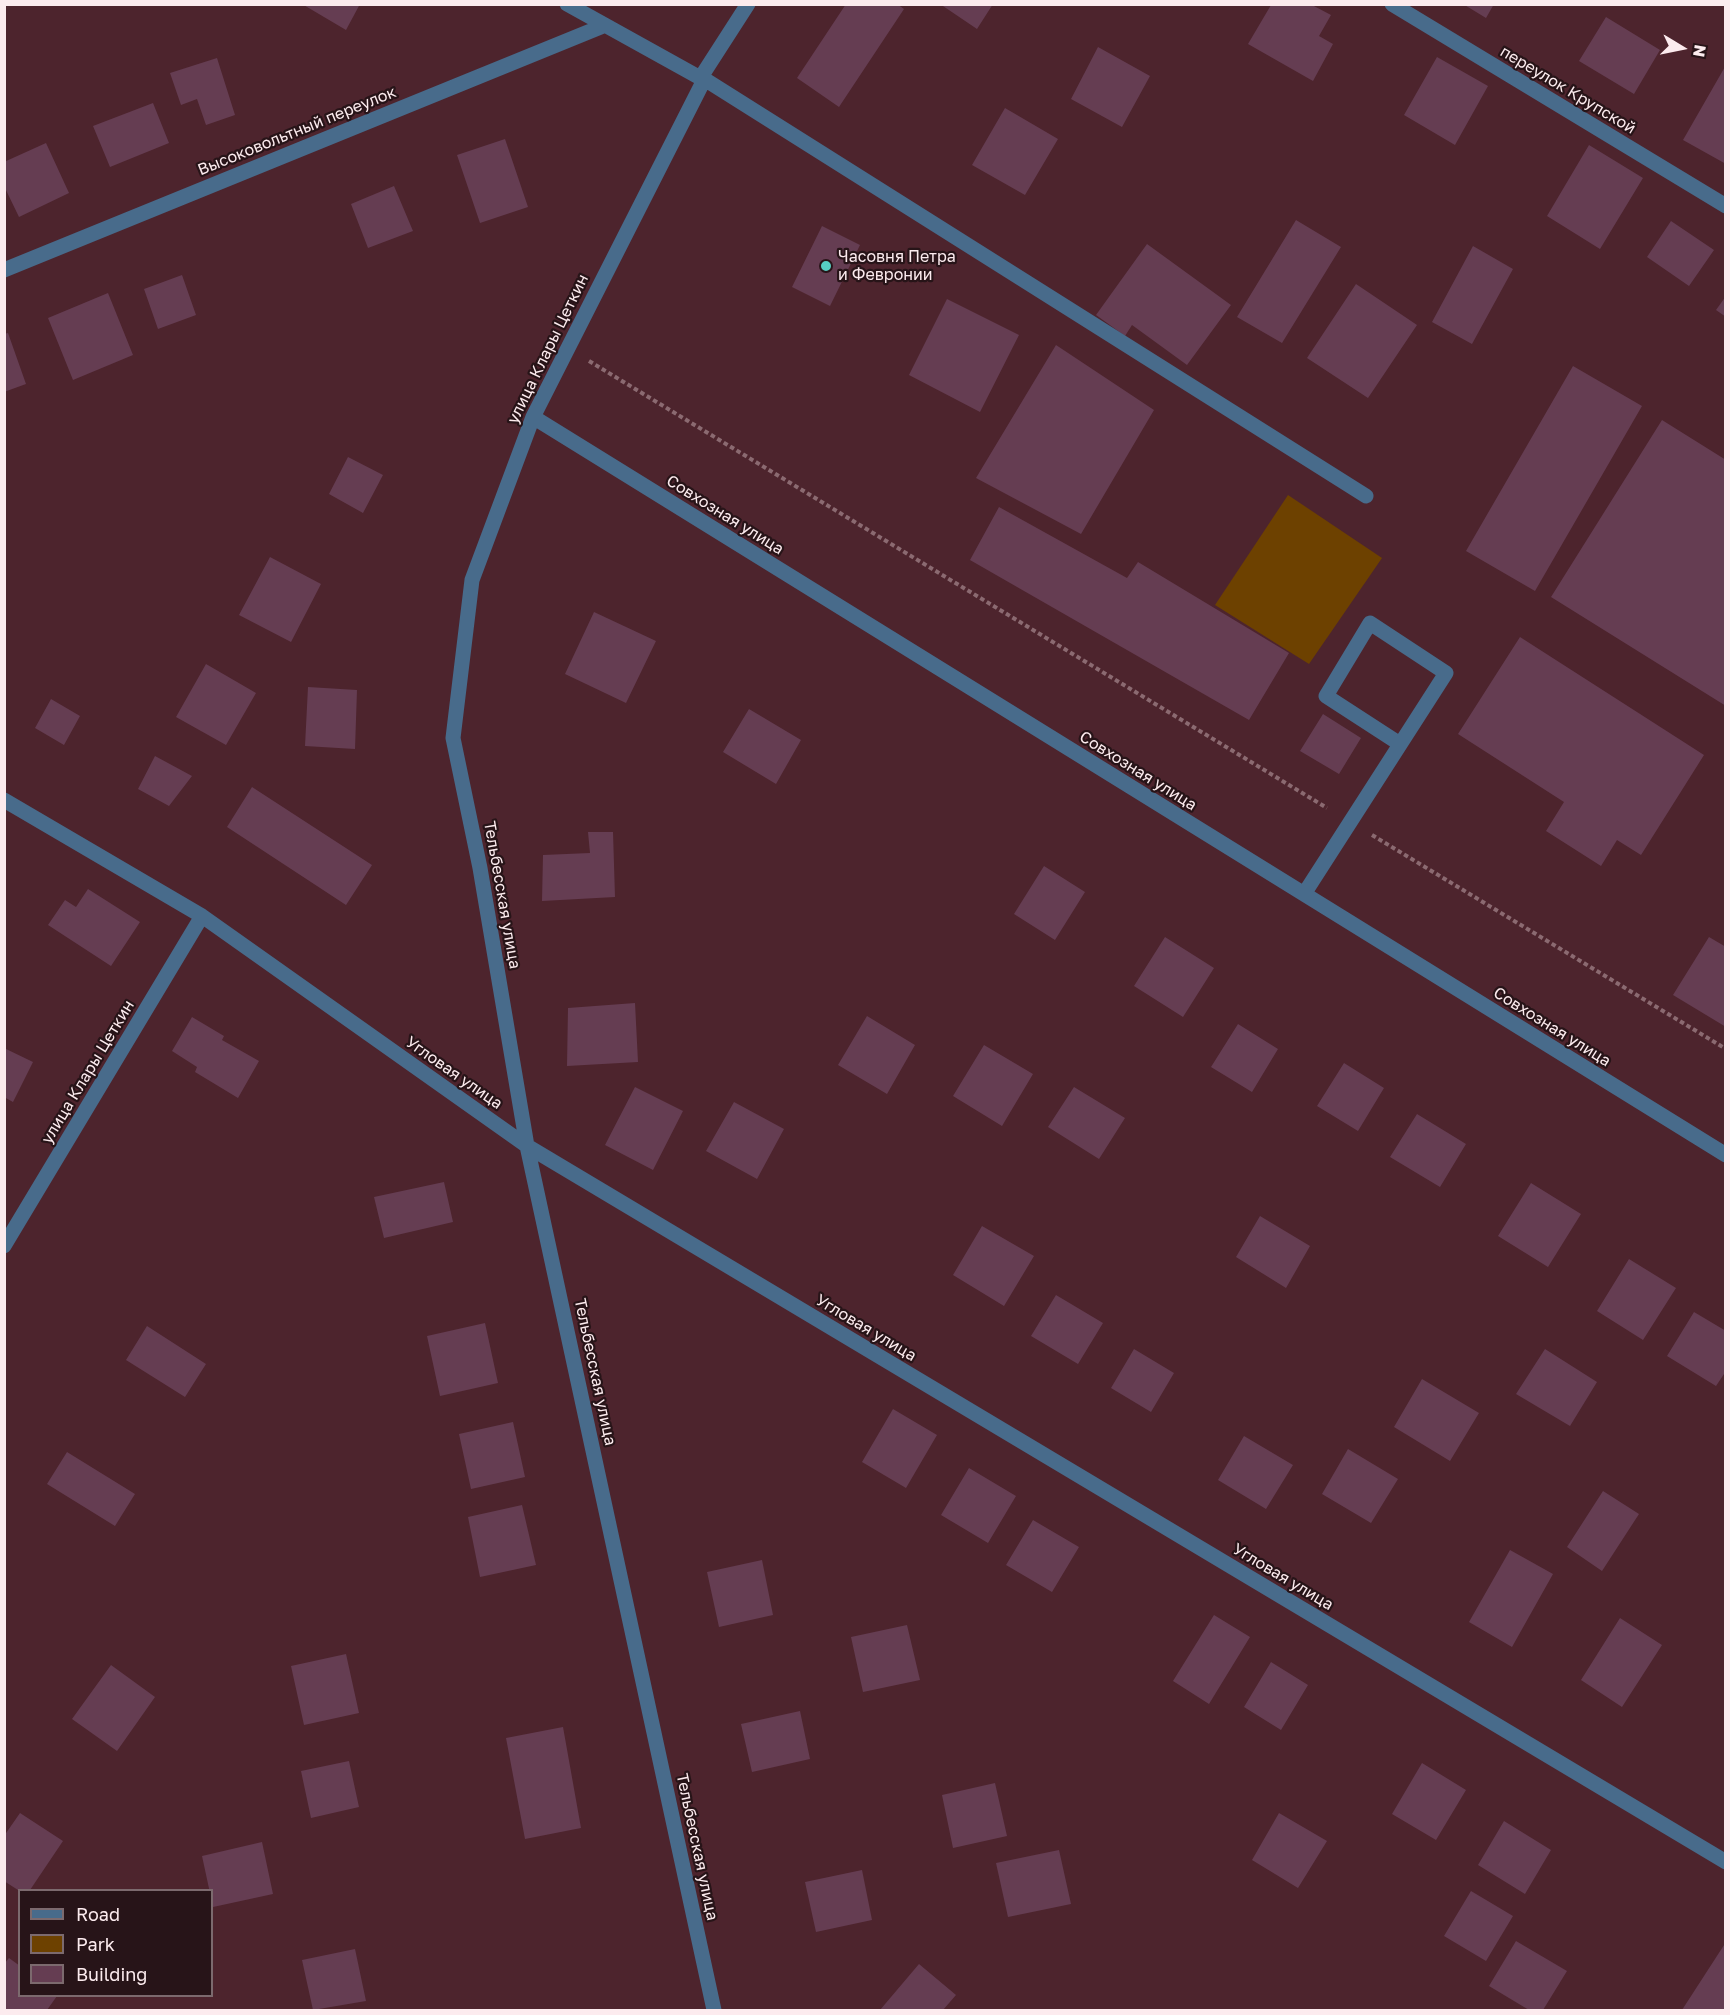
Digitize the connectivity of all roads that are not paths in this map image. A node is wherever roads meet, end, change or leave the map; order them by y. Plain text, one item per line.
1 (567, 4) edge
2 (748, 4) edge
3 (1392, 4) edge
4 (603, 26) junction
5 (703, 78) junction
6 (1725, 206) edge
7 (4, 270) edge
8 (532, 417) junction
9 (1366, 496) dead end
10 (453, 738) joint
11 (1400, 744) junction
12 (4, 800) edge
13 (1304, 894) junction
14 (202, 916) junction
15 (527, 1146) junction
16 (1725, 1155) edge
17 (4, 1245) edge
18 (1725, 1862) edge
19 (714, 2010) edge

1 - 4 street
2 - 5 street, улица Клары Цеткин
3 - 6 street, переулок Крупской
4 - 5 street
4 - 7 street, Высоковольтный переулок
5 - 8 street, улица Клары Цеткин
5 - 9 street
8 - 10 street, улица Клары Цеткин
8 - 13 street, Совхозная улица
10 - 15 street, Тельбесская улица
11 - 11 street
11 - 13 street
12 - 14 street, Угловая улица
13 - 16 street, Совхозная улица
14 - 15 street, Угловая улица
14 - 17 street, улица Клары Цеткин
15 - 18 street, Угловая улица
15 - 19 street, Тельбесская улица

